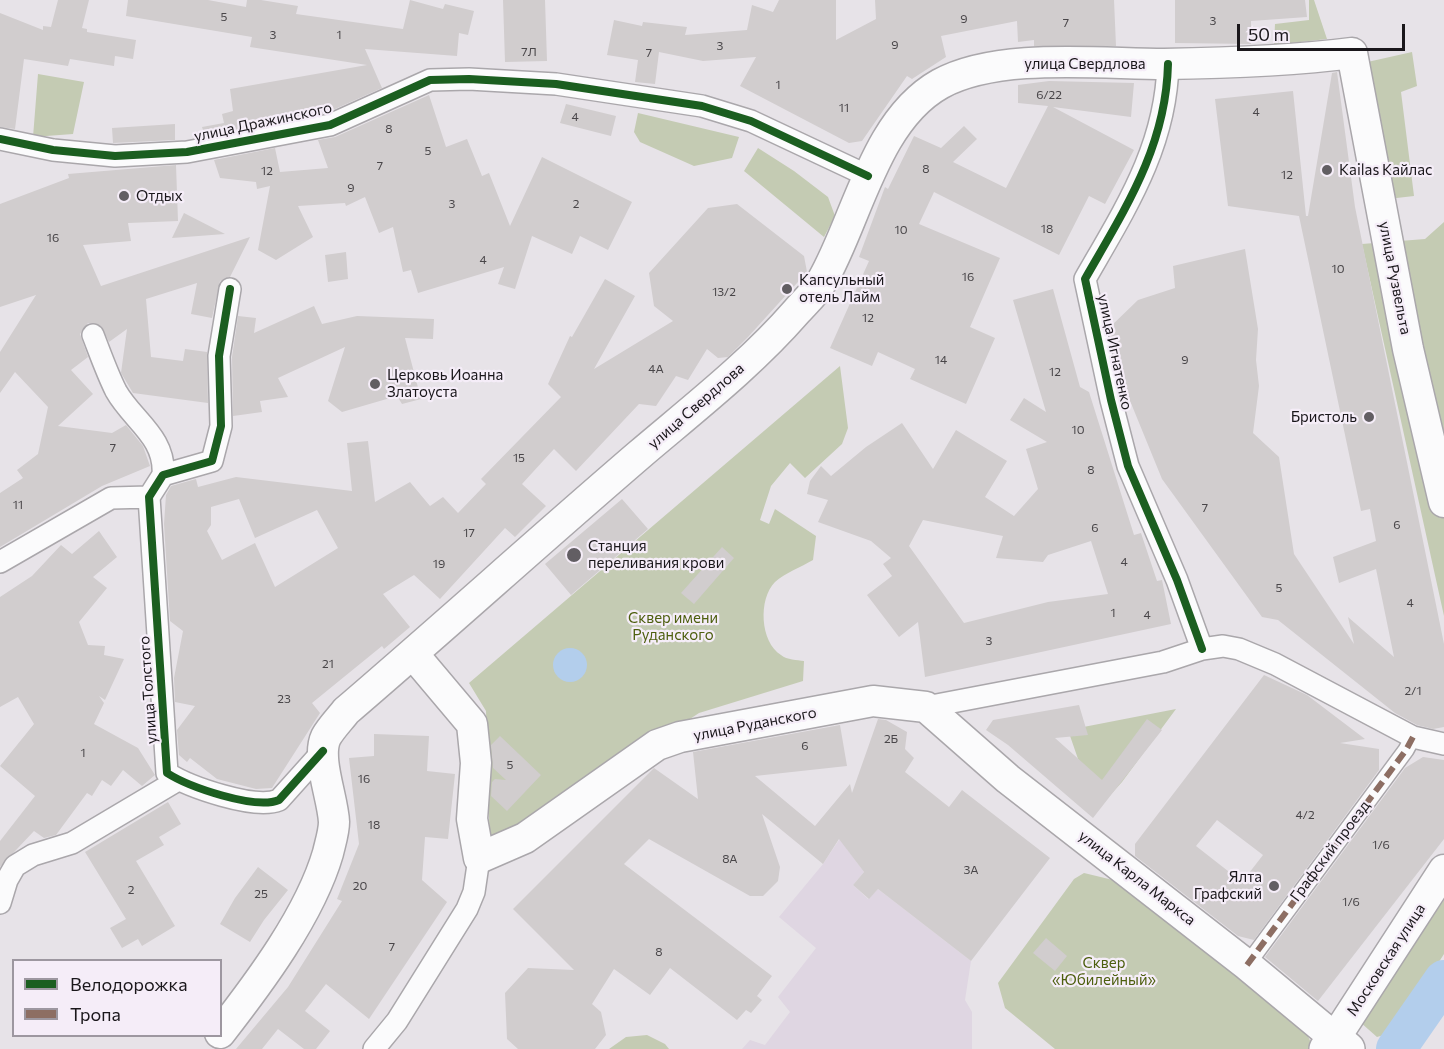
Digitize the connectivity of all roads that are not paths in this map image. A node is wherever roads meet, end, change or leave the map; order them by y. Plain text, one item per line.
1 (1352, 53) joint
2 (1168, 64) junction
3 (0, 139) edge
4 (868, 176) junction
5 (230, 289) dead end
6 (93, 335) dead end
7 (163, 475) junction
8 (149, 497) junction
9 (1444, 502) edge
10 (0, 562) edge
11 (1202, 649) junction
12 (413, 654) junction
13 (926, 707) junction
14 (1413, 737) junction
15 (1444, 744) edge
16 (323, 751) junction
17 (178, 780) junction
18 (479, 858) junction
19 (1444, 870) edge
20 (0, 903) edge
21 (1246, 965) junction
22 (222, 1030) edge
23 (1336, 1045) edge
24 (374, 1049) edge

1 - 2 main road, улица Свердлова
1 - 9 main road, улица Рузвельта
2 - 4 main road, улица Свердлова
2 - 11 street, улица Игнатенко
3 - 4 street, улица Дражинского
4 - 12 main road, улица Свердлова
5 - 7 street
6 - 7 street
7 - 8 street
8 - 10 street
8 - 17 street, улица Толстого
11 - 13 street, улица Руданского
11 - 14 street, улица Руданского
12 - 16 main road, улица Свердлова
12 - 18 main road
13 - 18 main road, улица Руданского
13 - 21 main road, улица Карла Маркса
14 - 15 street
14 - 21 street, Графский проезд
16 - 17 street
16 - 22 main road
17 - 20 street
18 - 24 street
19 - 23 main road, Московская улица
21 - 23 main road, улица Карла Маркса

